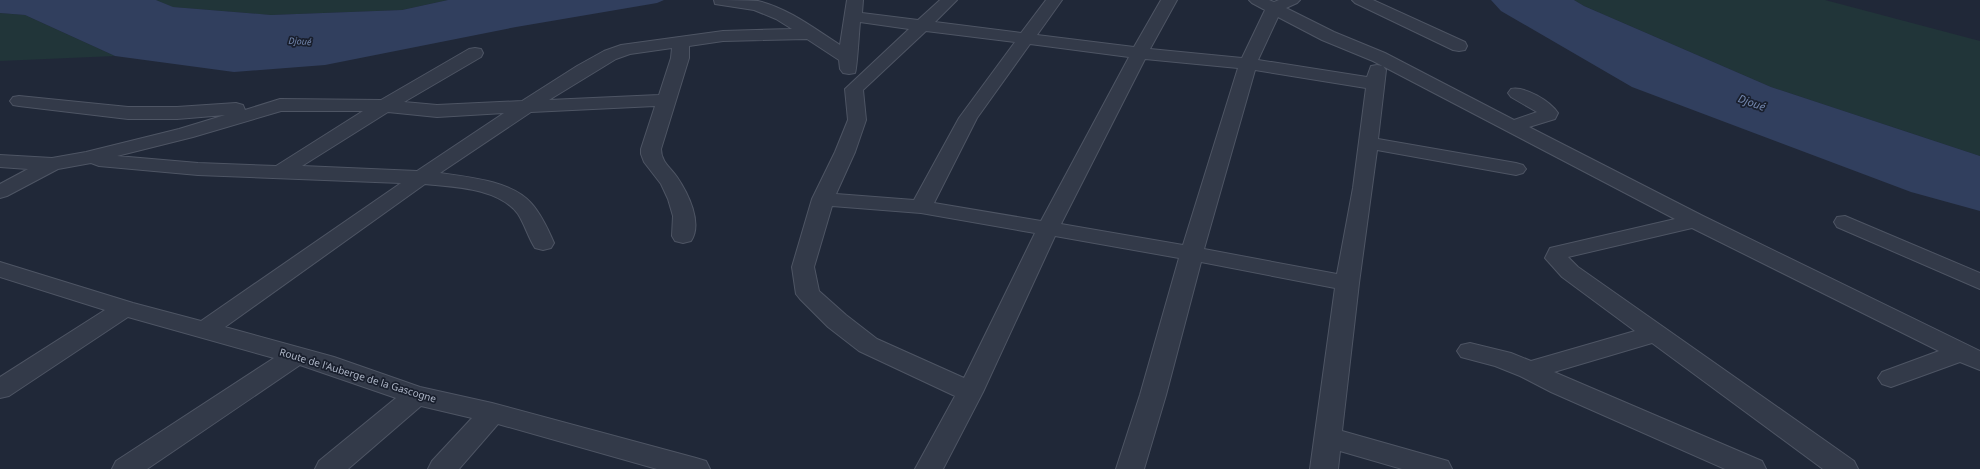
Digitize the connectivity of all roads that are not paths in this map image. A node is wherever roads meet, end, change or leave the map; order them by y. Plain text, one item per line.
1 (949, 0) edge
2 (1054, 0) edge
3 (1169, 0) edge
4 (1360, 0) edge
5 (720, 1) dead end
6 (1274, 3) edge
7 (855, 8) edge
8 (923, 24) junction
9 (810, 34) junction
10 (1027, 37) junction
11 (681, 42) junction
12 (1459, 46) dead end
13 (475, 53) dead end
14 (1140, 53) junction
15 (847, 57) junction
16 (1379, 57) junction
17 (1248, 64) junction
18 (1375, 84) junction
19 (854, 89) junction
20 (1517, 93) dead end
21 (667, 100) junction
22 (19, 101) dead end
23 (280, 105) junction
24 (384, 106) junction
25 (525, 107) junction
26 (1513, 126) junction
27 (1368, 143) junction
28 (86, 158) junction
29 (0, 161) edge
30 (52, 164) junction
31 (1516, 169) dead end
32 (281, 171) junction
33 (423, 177) junction
34 (0, 192) edge
35 (823, 199) junction
36 (921, 207) junction
37 (1695, 221) junction
38 (1844, 222) dead end
39 (1047, 230) junction
40 (683, 236) dead end
41 (543, 244) dead end
42 (1192, 253) junction
43 (0, 269) edge
44 (1980, 282) edge
45 (1348, 283) junction
46 (125, 308) junction
47 (205, 330) junction
48 (1654, 334) junction
49 (1470, 351) dead end
50 (295, 356) junction
51 (1971, 357) edge
52 (1529, 370) junction
53 (1891, 378) dead end
54 (0, 388) edge
55 (970, 392) junction
56 (416, 395) junction
57 (492, 413) junction
58 (1328, 437) junction
59 (126, 469) edge
60 (329, 469) edge
61 (442, 469) edge
62 (696, 469) edge
63 (929, 469) edge
64 (1130, 469) edge
65 (1324, 469) edge
66 (1438, 469) edge
67 (1752, 469) edge
68 (1844, 469) edge

1 - 8 street
2 - 10 street
3 - 14 street
4 - 12 street
5 - 9 street
6 - 16 street
6 - 17 street
7 - 8 street
7 - 15 street
8 - 10 street
8 - 19 street
9 - 11 street
9 - 15 street
10 - 14 street
10 - 36 street
11 - 21 street
11 - 25 street
13 - 24 street
14 - 17 street
14 - 39 street
15 - 19 street
16 - 18 street
16 - 26 street
17 - 18 street
17 - 42 street
18 - 27 street
19 - 35 street
20 - 26 street
21 - 25 street
21 - 40 street
22 - 23 street
23 - 24 street
23 - 28 street
24 - 25 street
24 - 32 street
25 - 33 street
26 - 37 street
27 - 31 street
27 - 45 street
28 - 30 street
28 - 32 street
29 - 30 street
30 - 34 street
32 - 33 street
33 - 41 street
33 - 47 street
35 - 36 street
35 - 55 street
36 - 39 street
37 - 48 street
37 - 51 street
38 - 44 street
39 - 42 street
39 - 55 street
42 - 45 street
42 - 64 street
43 - 46 street, Route de l'Auberge de la Gascogne
45 - 58 street
46 - 47 street, Route de l'Auberge de la Gascogne
46 - 54 street
47 - 50 street, Route de l'Auberge de la Gascogne
48 - 52 street
48 - 68 street
49 - 52 street
50 - 56 street, Route de l'Auberge de la Gascogne
50 - 59 street
51 - 53 street
52 - 67 street
55 - 63 street
56 - 57 street, Route de l'Auberge de la Gascogne
56 - 60 street
57 - 61 street
57 - 62 street, Route de l'Auberge de la Gascogne
58 - 65 street
58 - 66 street

